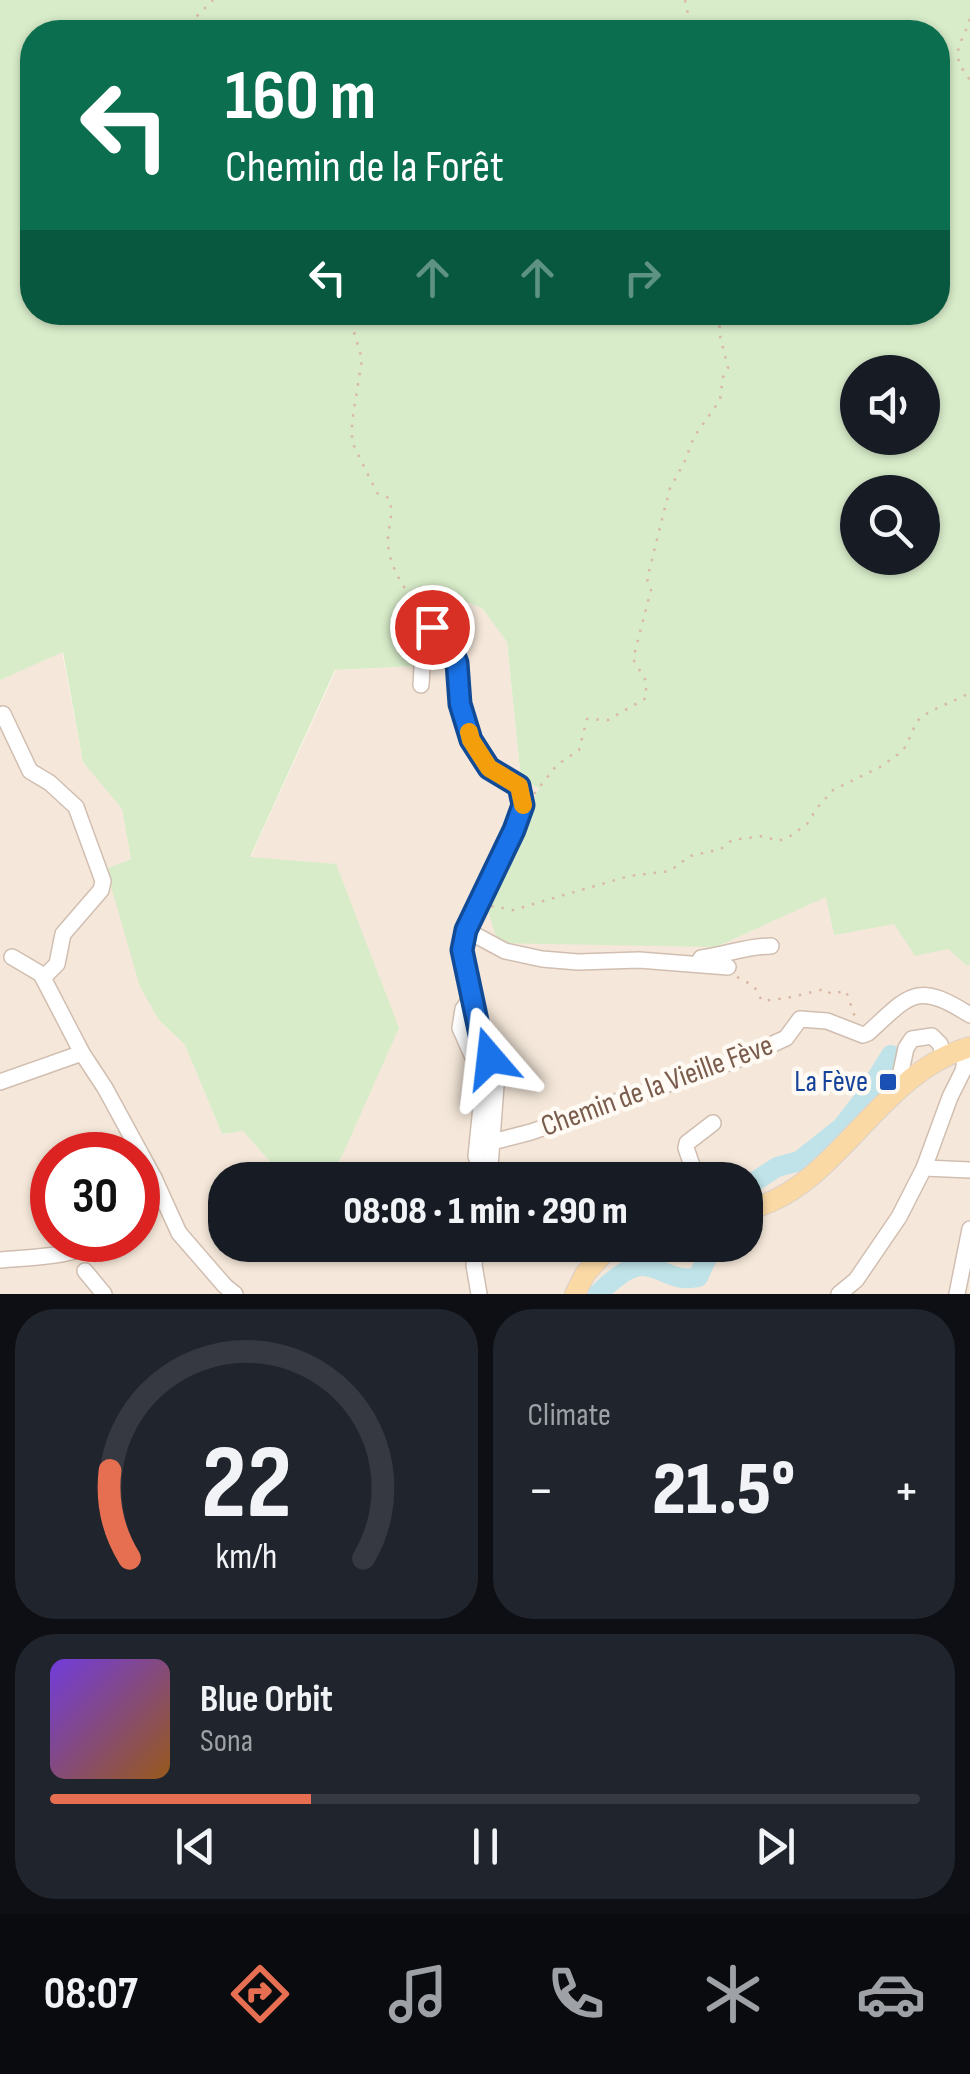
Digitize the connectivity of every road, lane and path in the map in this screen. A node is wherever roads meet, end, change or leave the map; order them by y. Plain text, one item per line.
1 (213, 0) edge
2 (970, 18) edge
3 (194, 20) edge
4 (970, 80) edge
5 (352, 325) edge
6 (720, 325) edge
7 (432, 627) junction
8 (421, 685) dead end
9 (970, 693) edge
10 (3, 714) dead end
11 (523, 805) junction
12 (480, 903) junction
13 (466, 930) junction
14 (772, 946) dead end
15 (12, 957) dead end
16 (677, 962) junction
17 (721, 966) joint
18 (39, 974) junction
19 (13, 977) dead end
20 (472, 995) junction
21 (970, 1015) edge
22 (857, 1024) dead end
23 (959, 1050) edge
24 (82, 1053) junction
25 (0, 1082) edge
26 (897, 1090) junction
27 (713, 1123) dead end
28 (129, 1132) edge
29 (492, 1142) junction
30 (478, 1162) edge
31 (490, 1162) edge
32 (691, 1162) edge
33 (924, 1168) junction
34 (970, 1170) edge
35 (160, 1191) edge
36 (763, 1206) edge
37 (970, 1229) edge
38 (30, 1256) edge
39 (0, 1260) edge
40 (474, 1262) edge
41 (596, 1262) edge
42 (85, 1271) dead end
43 (104, 1294) edge
44 (235, 1294) edge
45 (479, 1294) edge
46 (574, 1294) edge
47 (839, 1294) edge
48 (957, 1294) edge

1 - 3 path
2 - 4 path
5 - 7 path
6 - 11 path
7 - 8 street
7 - 11 street
9 - 12 path
10 - 18 street
11 - 12 street
12 - 13 street
13 - 16 street
13 - 20 street
14 - 16 street
15 - 18 street
16 - 17 street
17 - 22 path
18 - 19 street
18 - 24 street
20 - 29 street
20 - 30 street
21 - 29 street, Chemin de la Vieille Fève
23 - 26 main road
23 - 26 street
23 - 33 street
24 - 25 street
24 - 28 street
26 - 36 main road
27 - 32 street
29 - 31 street
33 - 34 street
33 - 47 street
35 - 44 street
37 - 48 street
38 - 39 street
40 - 45 street
41 - 46 main road
42 - 43 street

